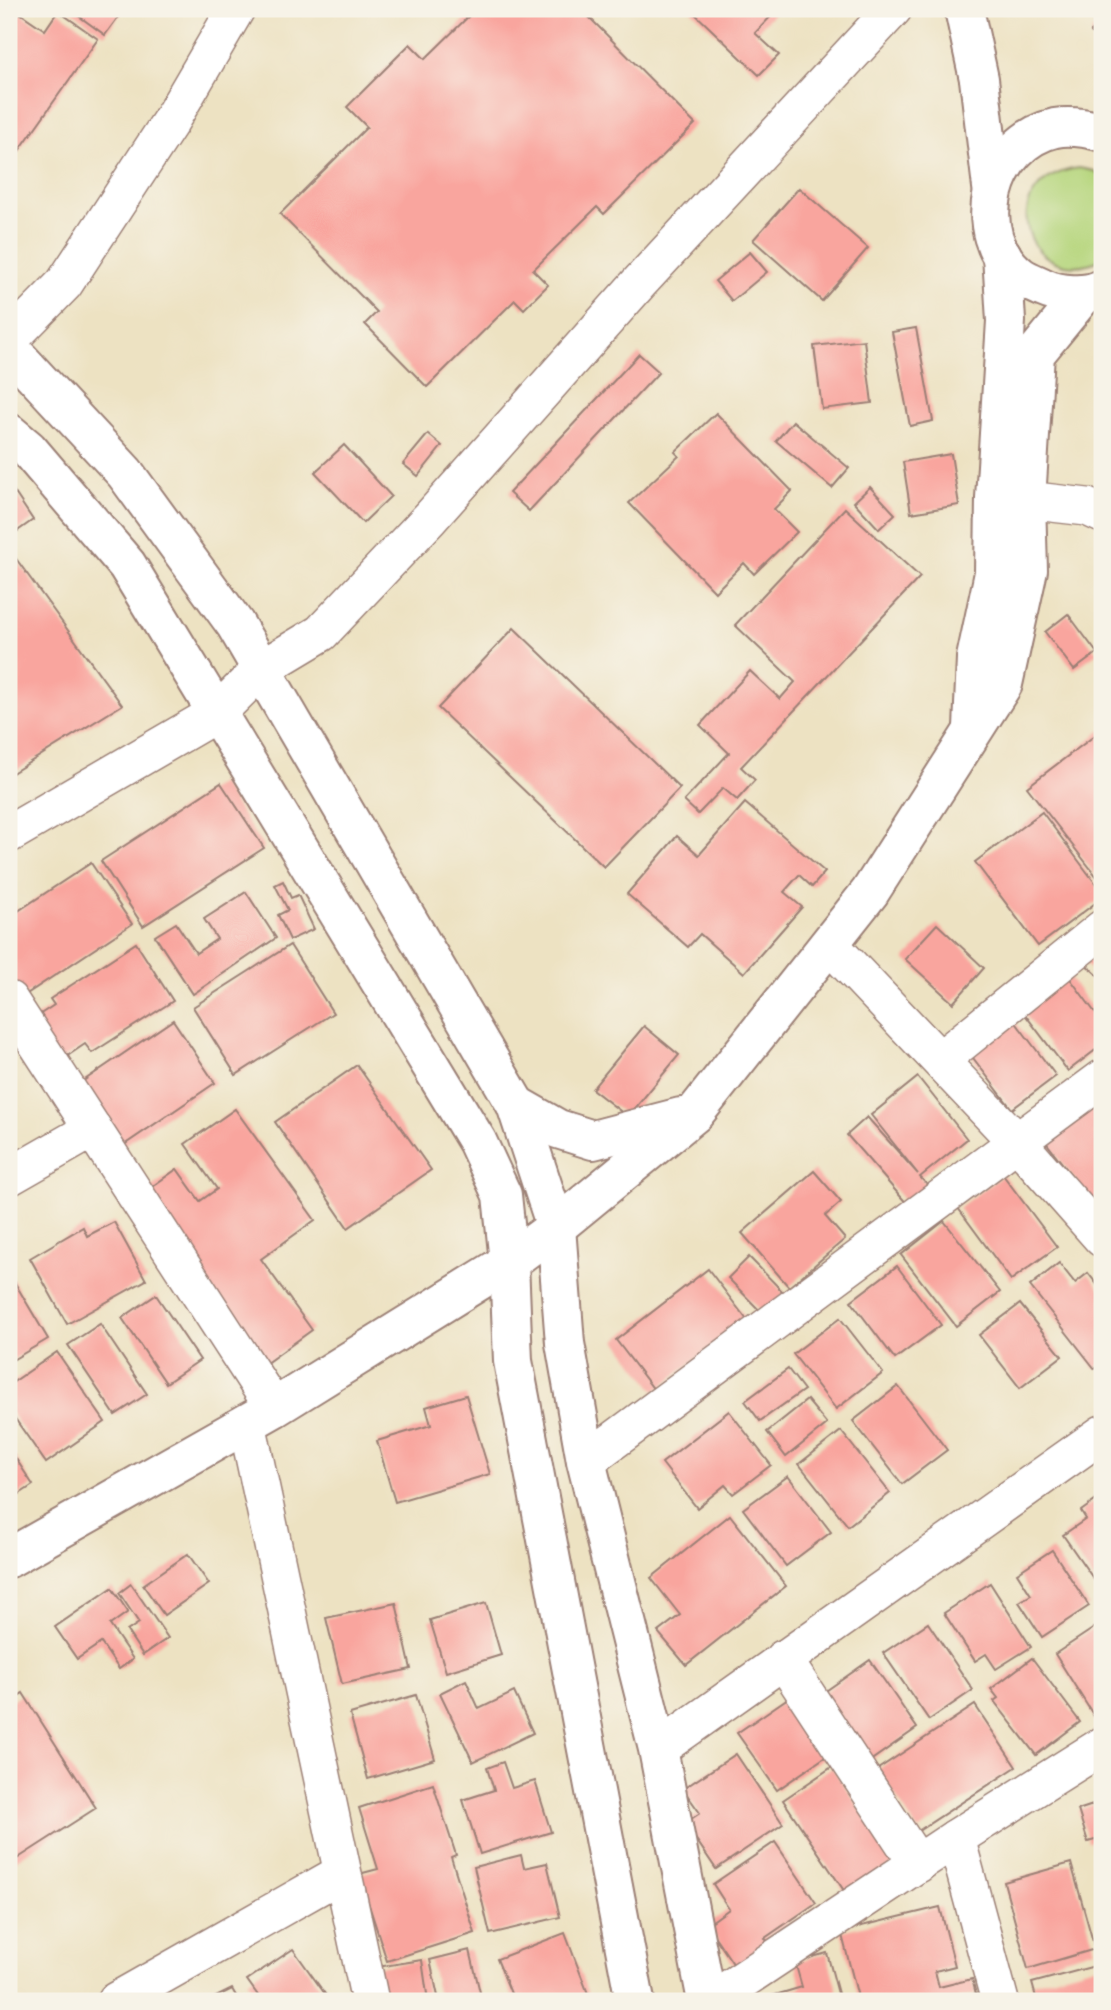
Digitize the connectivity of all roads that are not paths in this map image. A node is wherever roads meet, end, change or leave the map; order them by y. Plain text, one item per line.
1 (236, 9) edge
2 (893, 9) edge
3 (964, 9) edge
4 (986, 9) edge
5 (1102, 132) edge
6 (1032, 137) junction
7 (992, 187) junction
8 (1002, 255) junction
9 (1093, 291) edge
10 (9, 340) edge
11 (9, 348) edge
12 (9, 432) edge
13 (1026, 500) junction
14 (1102, 514) edge
15 (261, 669) junction
16 (217, 713) junction
17 (973, 731) junction
18 (9, 834) edge
19 (1102, 929) edge
20 (830, 944) junction
21 (9, 1000) edge
22 (940, 1060) junction
23 (1102, 1079) edge
24 (516, 1105) junction
25 (695, 1113) junction
26 (93, 1129) junction
27 (1018, 1143) junction
28 (9, 1177) edge
29 (556, 1227) junction
30 (1102, 1238) edge
31 (509, 1262) junction
32 (260, 1416) junction
33 (1102, 1434) edge
34 (586, 1461) junction
35 (9, 1558) edge
36 (783, 1659) junction
37 (1102, 1746) edge
38 (659, 1749) junction
39 (956, 1838) junction
40 (918, 1864) junction
41 (342, 1873) junction
42 (116, 2001) edge
43 (370, 2001) edge
44 (635, 2001) edge
45 (709, 2001) edge
46 (1000, 2001) edge

1 - 10 street
2 - 15 street
3 - 7 street
4 - 6 street
5 - 6 street
6 - 7 street
7 - 8 street
8 - 9 street
8 - 17 street
9 - 13 street
11 - 15 street
12 - 16 street
13 - 14 street
13 - 17 street
15 - 16 street
15 - 24 street
16 - 18 street
16 - 31 street
17 - 20 street
19 - 22 street
20 - 22 street
20 - 25 street
21 - 26 street
22 - 27 street
23 - 27 street
24 - 25 street
24 - 29 street
25 - 29 street
26 - 28 street
26 - 32 street
27 - 30 street
27 - 34 street
29 - 31 street
29 - 34 street
31 - 32 street
31 - 44 street
32 - 35 street
32 - 41 street
33 - 36 street
34 - 38 street
36 - 38 street
36 - 40 street
37 - 39 street
38 - 45 street
39 - 40 street
39 - 46 street
40 - 45 street
41 - 42 street
41 - 43 street

